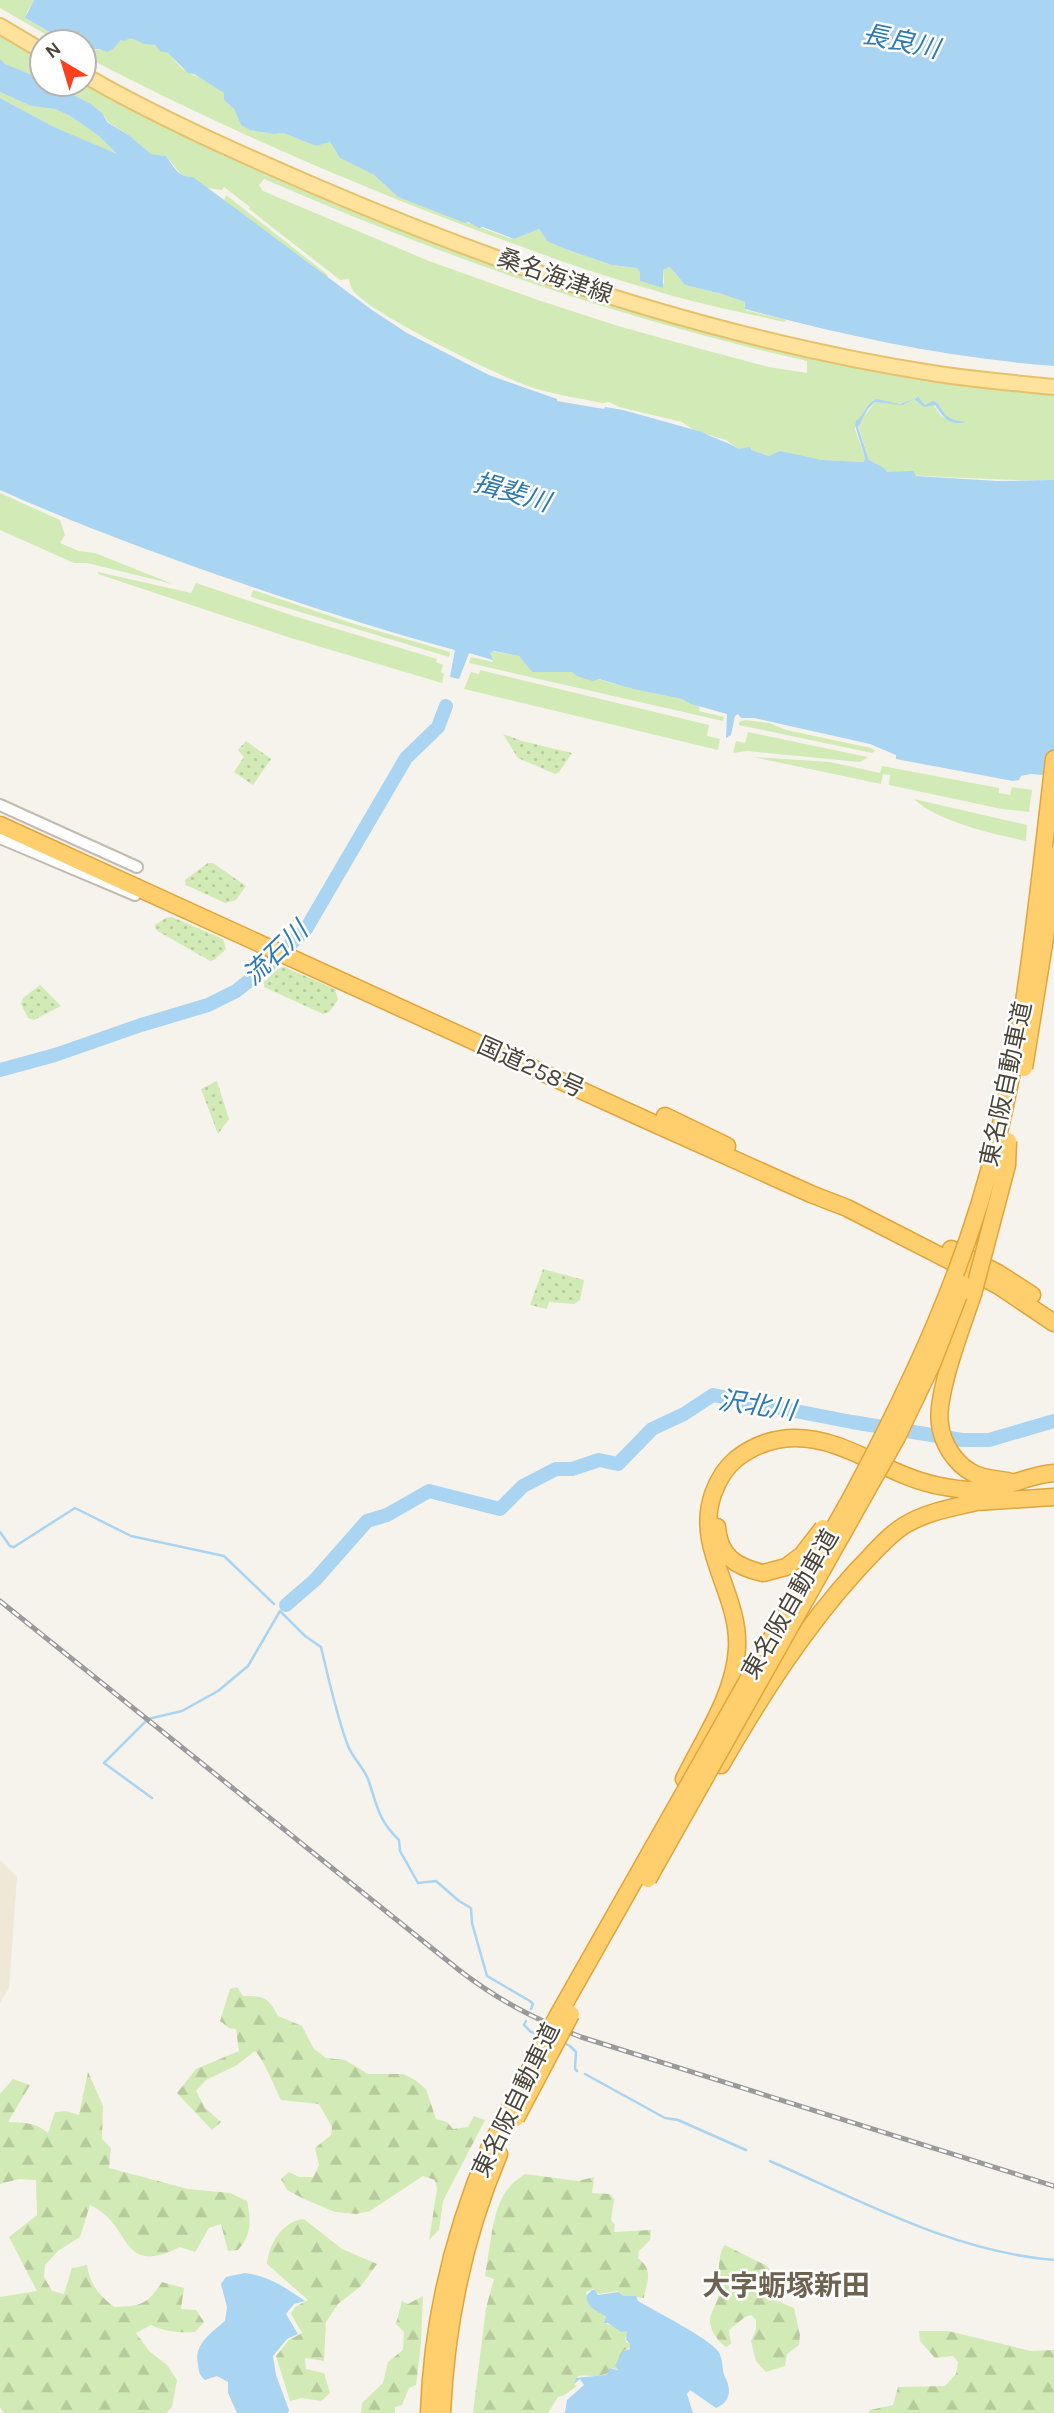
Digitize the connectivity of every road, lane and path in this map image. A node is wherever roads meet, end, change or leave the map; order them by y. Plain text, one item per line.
1 (0, 26) edge
2 (28, 43) edge
3 (98, 83) edge
4 (1054, 387) edge
5 (1054, 759) edge
6 (0, 804) edge
7 (0, 817) edge
8 (0, 825) edge
9 (0, 838) edge
10 (1054, 855) edge
11 (132, 880) junction
12 (436, 1019) junction
13 (1008, 1141) junction
14 (1054, 1310) edge
15 (1054, 1323) edge
16 (910, 1381) junction
17 (1054, 1473) edge
18 (1013, 1482) junction
19 (1054, 1497) edge
20 (976, 1502) junction
21 (672, 1838) junction
22 (646, 1861) junction
23 (494, 2152) junction
24 (455, 2296) junction
25 (429, 2413) edge
26 (442, 2413) edge
27 (450, 2413) edge

1 - 2 main road
3 - 4 main road, 桑名海津線
5 - 16 highway, 東名阪自動車道, bridge
6 - 11 street
7 - 11 highway, 国道258号
8 - 11 highway, 国道258号
9 - 11 street
10 - 13 highway, 東名阪自動車道, bridge
11 - 12 highway, 国道258号
12 - 14 highway, 国道258号
12 - 15 highway, 国道258号
13 - 18 highway, bridge
13 - 21 highway, 東名阪自動車道, bridge
16 - 20 highway, bridge
16 - 22 highway, 東名阪自動車道, bridge
17 - 18 highway
18 - 22 highway, bridge
19 - 20 highway
20 - 21 highway, bridge
21 - 23 highway, 東名阪自動車道, bridge
22 - 23 highway, 東名阪自動車道, bridge
23 - 24 highway, 東名阪自動車道
23 - 25 highway, 東名阪自動車道
24 - 26 highway, 東名阪自動車道
24 - 27 highway

